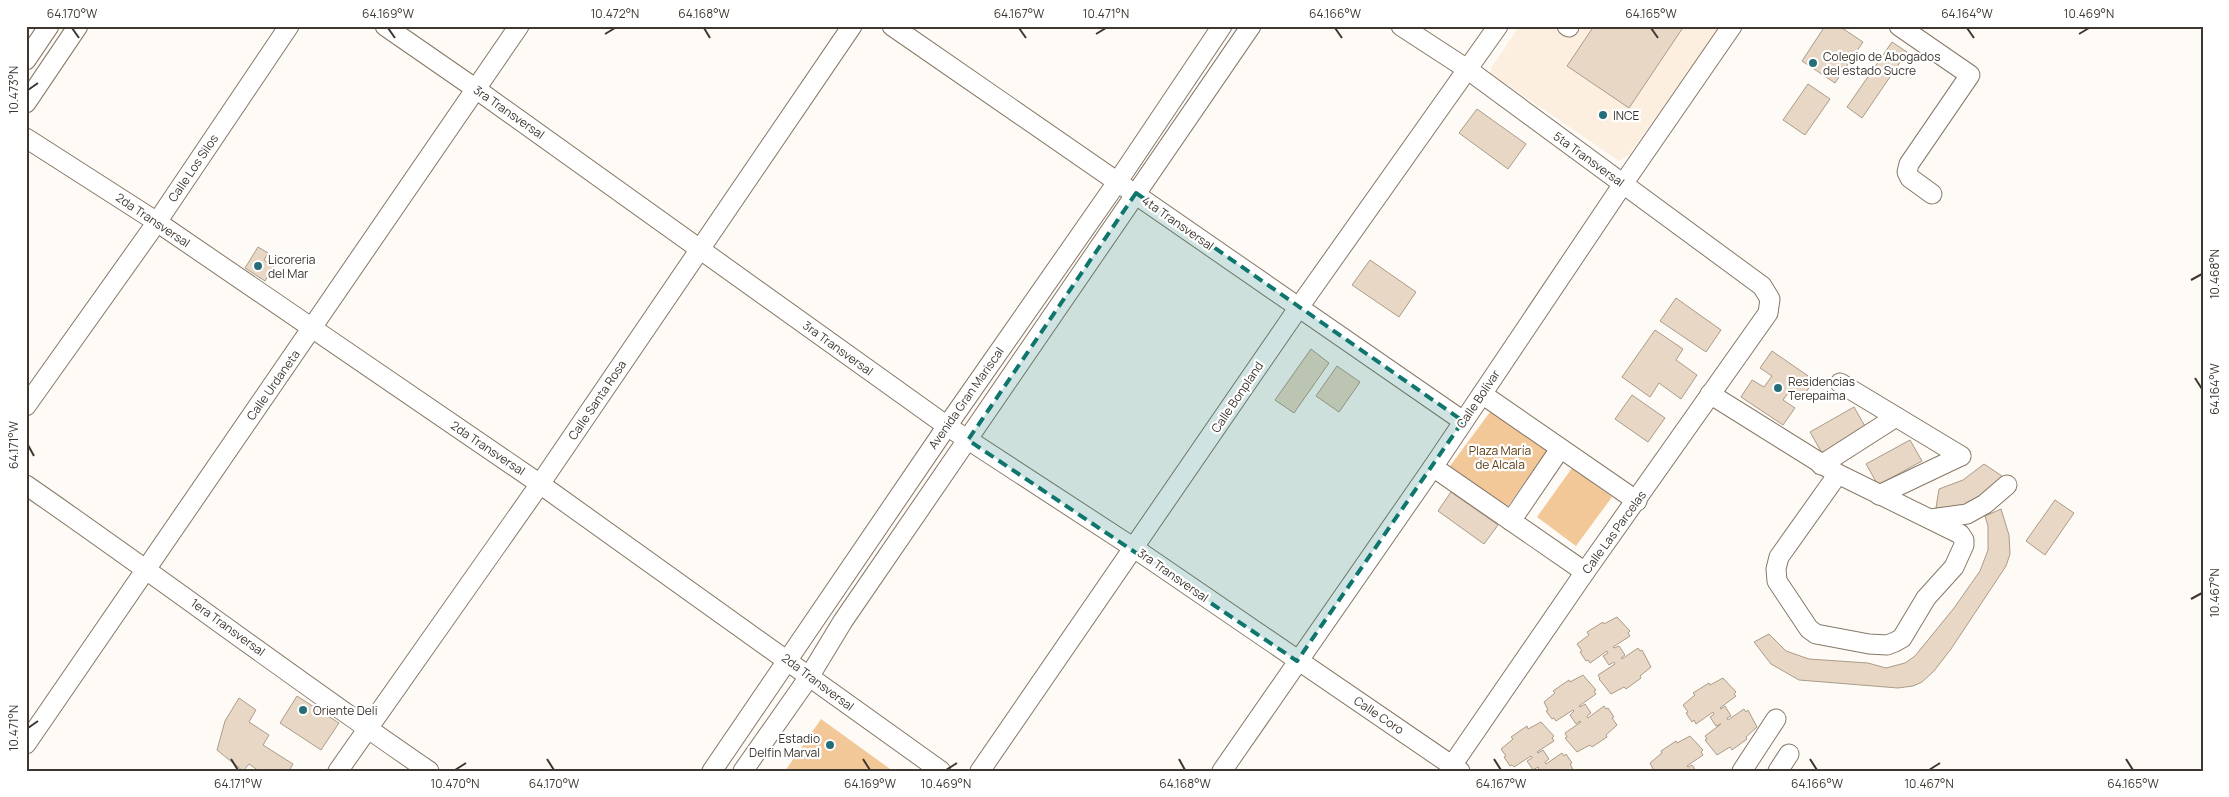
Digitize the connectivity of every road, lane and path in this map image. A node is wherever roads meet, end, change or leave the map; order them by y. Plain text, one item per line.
1 (49, 26) edge
2 (78, 26) edge
3 (289, 26) edge
4 (385, 26) edge
5 (519, 26) edge
6 (852, 26) edge
7 (892, 26) edge
8 (1222, 26) edge
9 (1251, 26) edge
10 (1401, 26) edge
11 (1498, 26) edge
12 (1732, 26) edge
13 (1899, 26) edge
14 (26, 60) edge
15 (1466, 69) junction
16 (476, 89) junction
17 (26, 103) edge
18 (26, 138) edge
19 (1118, 182) junction
20 (1623, 184) junction
21 (1136, 193) junction
22 (1932, 194) dead end
23 (157, 222) junction
24 (700, 249) junction
25 (1770, 299) joint
26 (1299, 307) junction
27 (312, 328) junction
28 (1840, 383) dead end
29 (1482, 394) junction
30 (1710, 394) junction
31 (26, 406) edge
32 (1896, 417) junction
33 (1463, 420) junction
34 (947, 426) junction
35 (968, 440) junction
36 (1560, 449) junction
37 (1821, 465) junction
38 (1433, 467) junction
39 (1838, 474) junction
40 (540, 484) junction
41 (26, 485) edge
42 (2007, 485) dead end
43 (1879, 495) junction
44 (1637, 500) junction
45 (1931, 519) junction
46 (1511, 521) junction
47 (1134, 548) junction
48 (147, 568) junction
49 (1585, 572) junction
50 (788, 660) junction
51 (1297, 661) junction
52 (809, 677) junction
53 (1776, 720) dead end
54 (368, 729) junction
55 (26, 744) edge
56 (1789, 754) dead end
57 (1456, 768) edge
58 (338, 771) edge
59 (429, 771) edge
60 (712, 771) edge
61 (743, 771) edge
62 (941, 771) edge
63 (980, 771) edge
64 (1222, 771) edge
65 (1742, 771) edge
66 (1778, 771) edge

1 - 14 street
2 - 17 street
3 - 23 street, Calle Los Silos
4 - 16 street, 3ra Transversal
5 - 16 street, Calle Urdaneta
6 - 24 street, Calle Santa Rosa
7 - 19 street, 4ta Transversal
8 - 19 street, Avenida Gran Mariscal
9 - 21 street, Avenida Gran Mariscal
10 - 15 street, 5ta Transversal
11 - 15 street, Calle Bonpland
12 - 20 street, Calle Bolívar
13 - 22 street
15 - 20 street, 5ta Transversal
15 - 26 street, Calle Bonpland
16 - 24 street, 3ra Transversal
16 - 27 street, Calle Urdaneta
18 - 23 street, 2da Transversal
19 - 21 street, 4ta Transversal
19 - 34 street, Avenida Gran Mariscal
20 - 25 street, 5ta Transversal
20 - 29 street, Calle Bolívar
21 - 26 street, 4ta Transversal
21 - 35 street, Avenida Gran Mariscal
23 - 27 street, 2da Transversal
23 - 31 street, Calle Los Silos
24 - 34 street, 3ra Transversal
24 - 40 street, Calle Santa Rosa
25 - 30 street, Calle Las Parcelas
26 - 33 street, 4ta Transversal
26 - 47 street, Calle Bonpland
27 - 40 street, 2da Transversal
27 - 48 street, Calle Urdaneta
28 - 32 street
29 - 33 street, Calle Bolívar
29 - 36 street
30 - 37 street
30 - 44 street, Calle Las Parcelas
32 - 37 street
32 - 43 street
33 - 38 street, Calle Bolívar
34 - 35 street, 3ra Transversal
34 - 50 street, Avenida Gran Mariscal
35 - 47 street, 3ra Transversal
35 - 52 street, Avenida Gran Mariscal
36 - 44 street
36 - 46 street
37 - 39 street
38 - 46 street
38 - 51 street, Calle Bolívar
39 - 43 street
39 - 45 street
40 - 50 street, 2da Transversal
40 - 54 street, Calle Santa Rosa
41 - 48 street, 1era Transversal
42 - 45 street
43 - 45 street
44 - 49 street, Calle Las Parcelas
46 - 49 street
47 - 51 street, 3ra Transversal
47 - 63 street, Calle Bonpland
48 - 54 street, 1era Transversal
48 - 55 street, Calle Urdaneta
49 - 57 street, Calle Las Parcelas
50 - 52 street, 2da Transversal
50 - 60 street, Avenida Gran Mariscal
51 - 57 street, Calle Coro
51 - 64 street, Calle Bolívar
52 - 61 street, Avenida Gran Mariscal
52 - 62 street, 2da Transversal
53 - 65 street
54 - 58 street, Calle Santa Rosa
54 - 59 street, 1era Transversal
56 - 66 street

